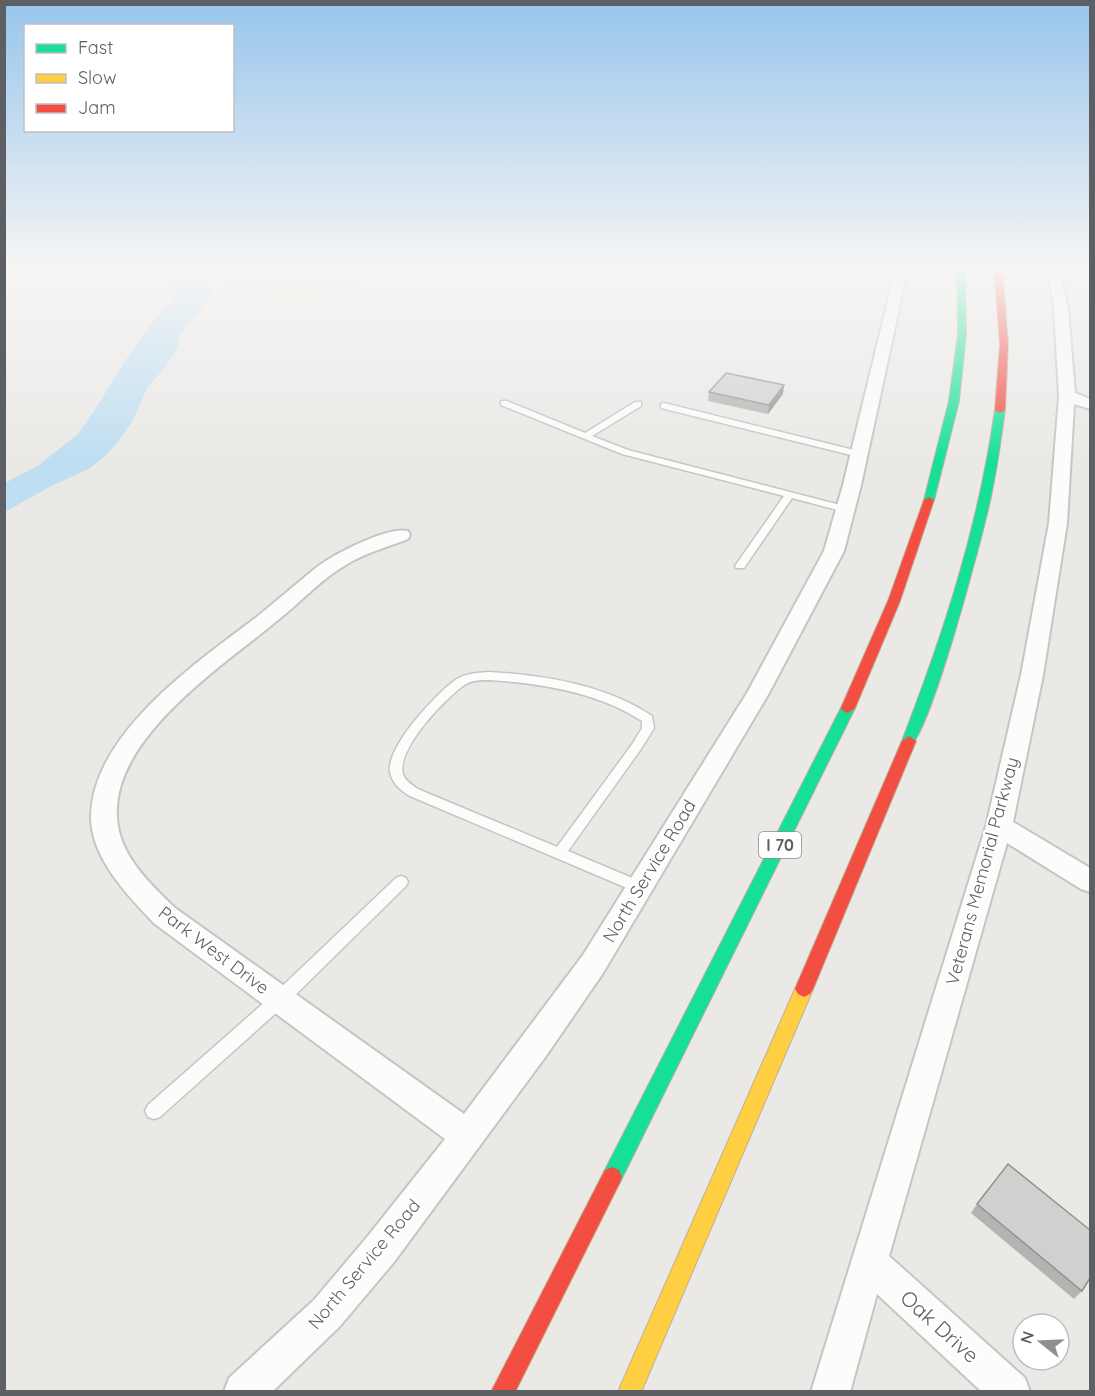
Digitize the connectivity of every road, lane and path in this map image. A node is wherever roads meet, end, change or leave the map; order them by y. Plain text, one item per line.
1 (887, 332) edge
2 (960, 332) edge
3 (1003, 332) edge
4 (1066, 332) edge
5 (1079, 400) edge
6 (504, 403) dead end
7 (638, 404) dead end
8 (664, 406) dead end
9 (585, 436) junction
10 (859, 454) junction
11 (789, 495) junction
12 (845, 509) junction
13 (401, 535) dead end
14 (740, 566) dead end
15 (999, 826) junction
16 (559, 854) junction
17 (1090, 881) edge
18 (401, 882) dead end
19 (639, 887) junction
20 (280, 999) junction
21 (154, 1111) dead end
22 (468, 1136) junction
23 (868, 1261) junction
24 (243, 1392) edge
25 (502, 1392) edge
26 (629, 1392) edge
27 (830, 1392) edge
28 (1011, 1392) edge

1 - 10 street, North Service Road
2 - 25 highway, I 70
3 - 26 highway
4 - 5 street, Veterans Memorial Parkway
5 - 15 street, Veterans Memorial Parkway
6 - 9 lane
7 - 9 lane
8 - 10 lane
9 - 11 lane
10 - 12 street, North Service Road
11 - 12 lane
11 - 14 lane
12 - 19 street, North Service Road
13 - 20 street, Park West Drive
15 - 17 street
15 - 23 street, Veterans Memorial Parkway
16 - 16 lane
16 - 19 lane
18 - 20 lane
19 - 22 street, North Service Road
20 - 21 lane
20 - 22 street, Park West Drive
22 - 24 street, North Service Road
23 - 27 street, Veterans Memorial Parkway
23 - 28 street, Oak Drive

